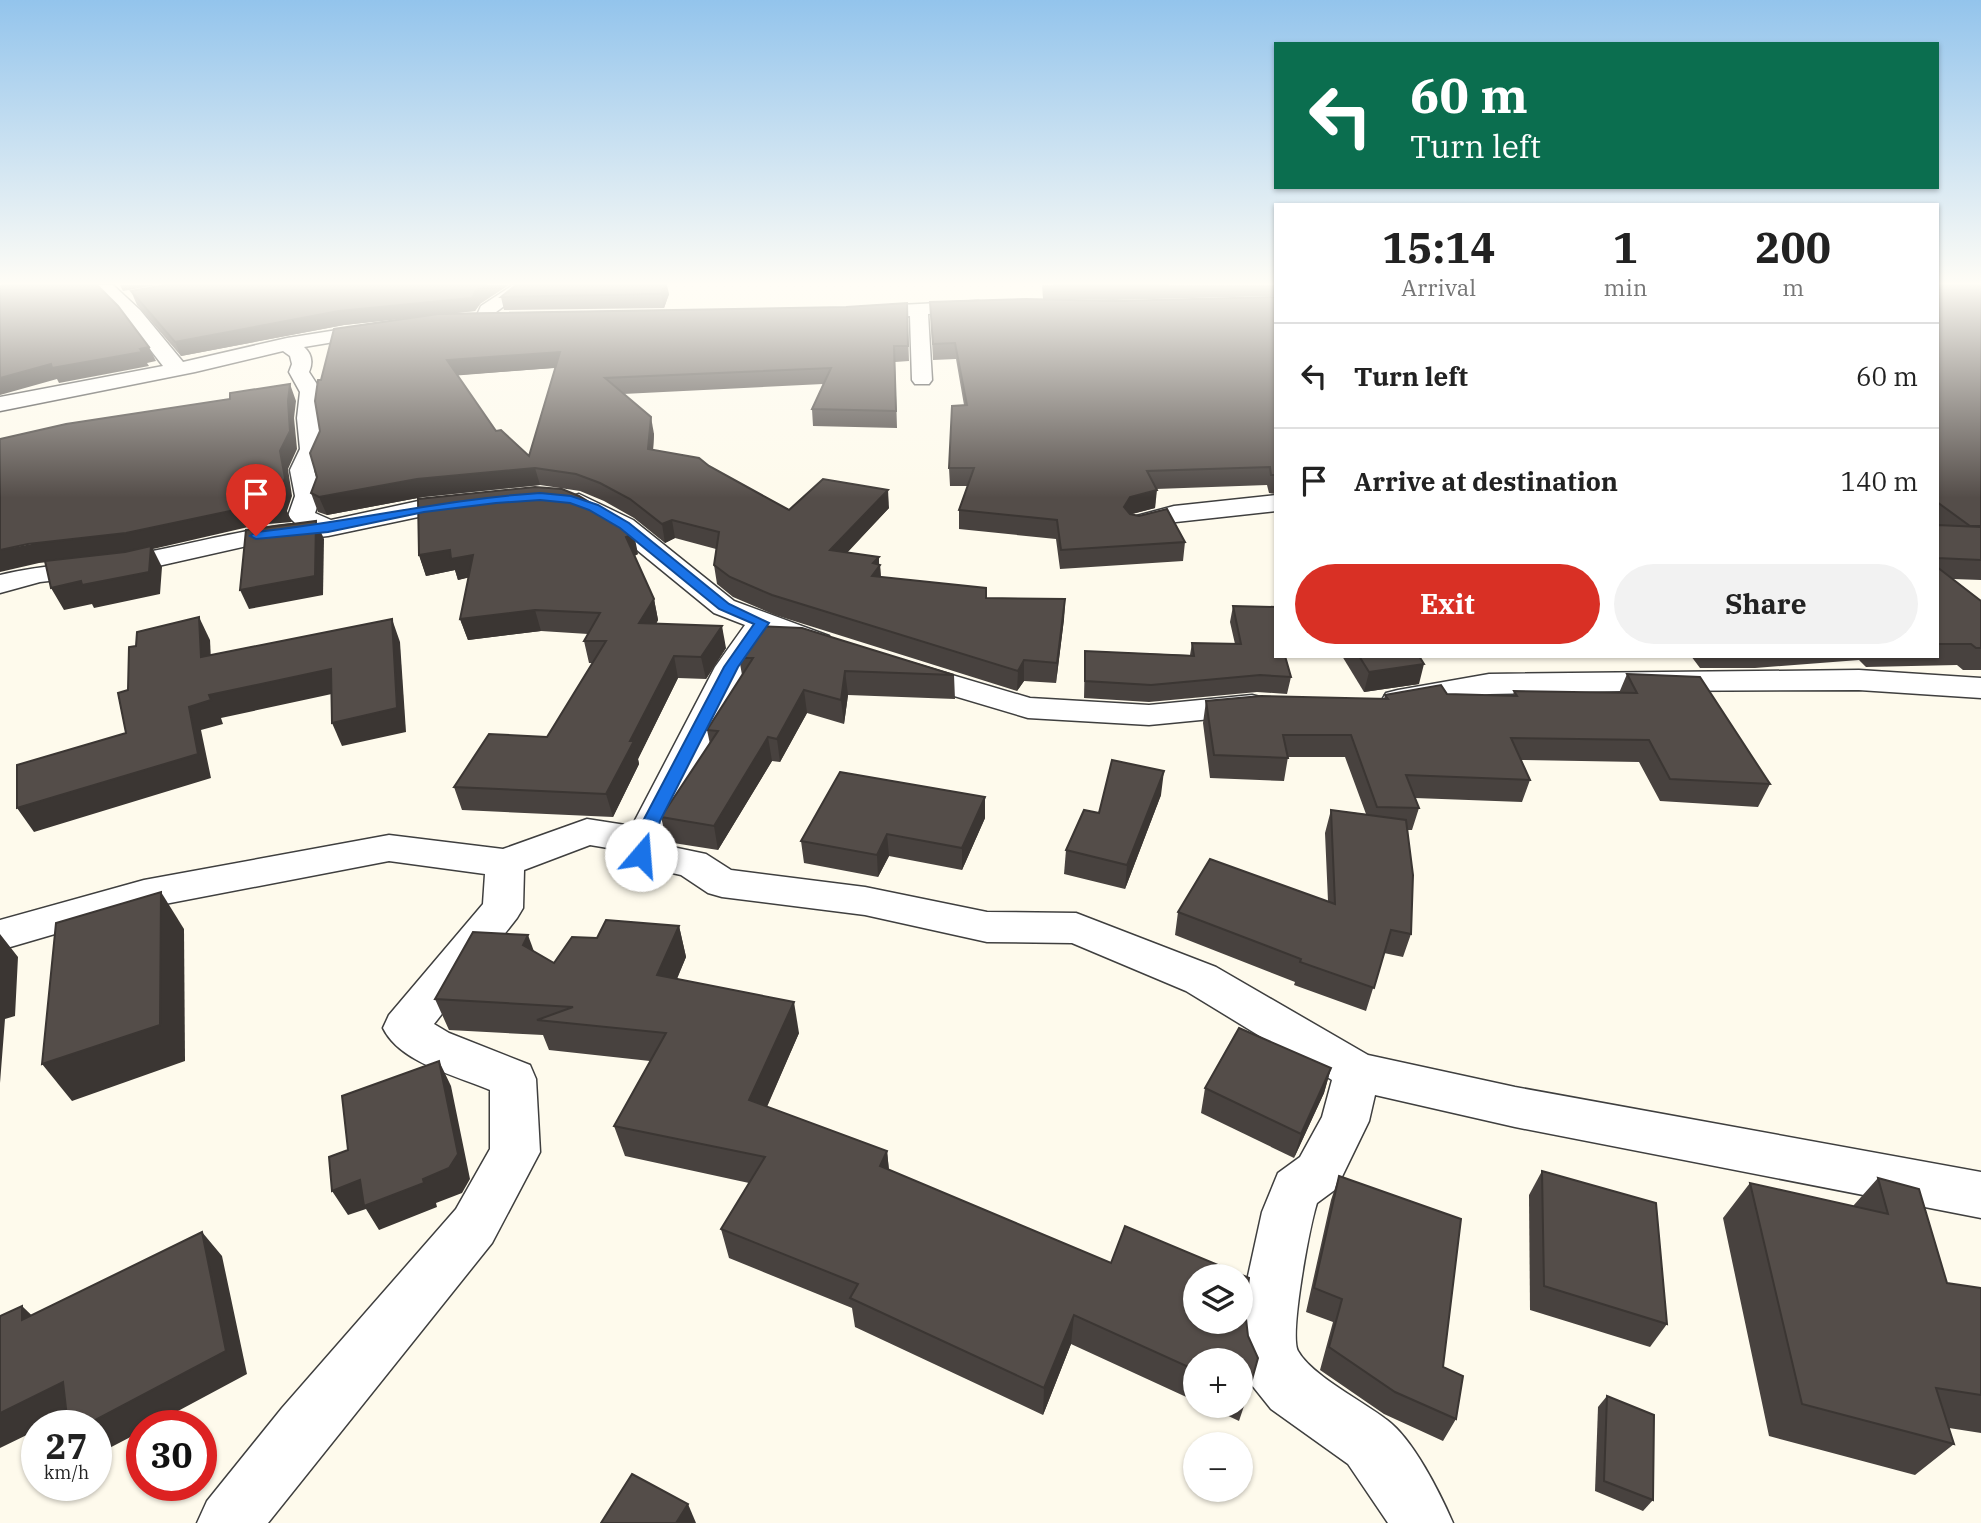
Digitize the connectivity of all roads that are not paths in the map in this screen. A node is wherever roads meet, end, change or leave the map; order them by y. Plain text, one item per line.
1 (165, 356) edge
2 (234, 356) edge
3 (300, 356) edge
4 (921, 356) edge
5 (181, 368) junction
6 (922, 380) dead end
7 (0, 404) edge
8 (551, 497) edge
9 (484, 501) edge
10 (1274, 503) edge
11 (1138, 524) edge
12 (328, 528) junction
13 (0, 584) edge
14 (762, 623) junction
15 (1836, 658) edge
16 (1858, 680) junction
17 (1981, 688) edge
18 (1367, 705) edge
19 (1284, 706) edge
20 (641, 855) junction
21 (505, 863) junction
22 (0, 935) edge
23 (1358, 1072) junction
24 (1981, 1195) edge
25 (229, 1523) edge
26 (1421, 1523) edge

1 - 5 street
2 - 5 street
3 - 12 street
4 - 6 street
5 - 7 street
8 - 14 street
9 - 12 street
10 - 11 street
12 - 13 street
14 - 19 street
14 - 20 street
15 - 16 street
16 - 17 street
16 - 18 street
20 - 21 street
20 - 23 street
21 - 22 street
21 - 25 street
23 - 24 street
23 - 26 street

